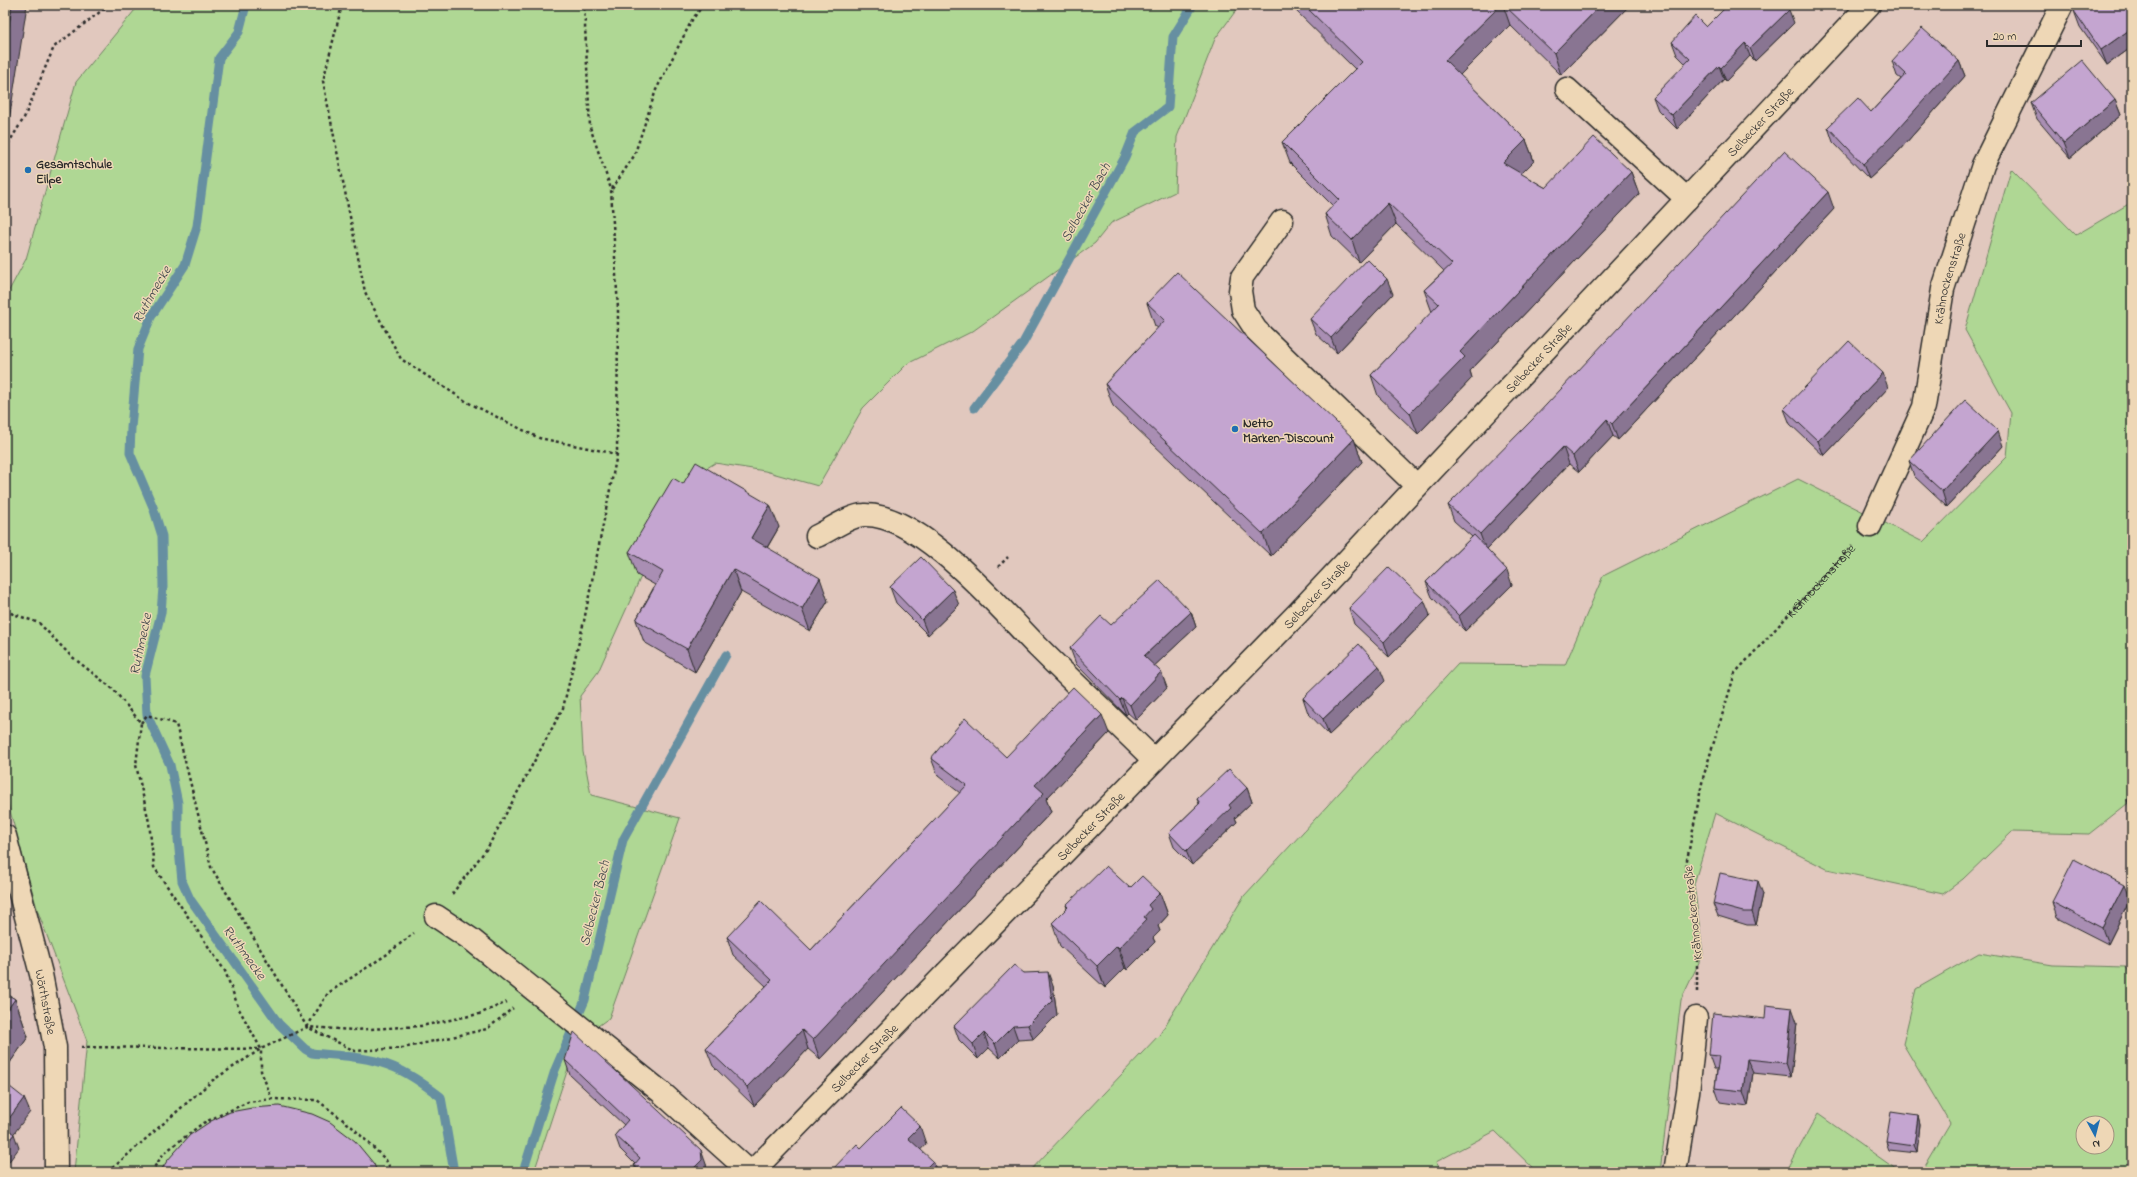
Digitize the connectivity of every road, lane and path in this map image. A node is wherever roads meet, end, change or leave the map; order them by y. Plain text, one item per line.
1 (109, 5) edge
2 (342, 5) edge
3 (584, 5) edge
4 (703, 5) edge
5 (1869, 5) edge
6 (2062, 5) edge
7 (1567, 89) dead end
8 (5, 149) edge
9 (611, 189) junction
10 (1687, 199) junction
11 (1282, 221) dead end
12 (617, 454) junction
13 (1417, 486) junction
14 (1870, 526) joint
15 (818, 536) dead end
16 (5, 611) edge
17 (141, 723) junction
18 (1154, 760) junction
19 (5, 836) edge
20 (436, 916) junction
21 (534, 991) junction
22 (1696, 1018) joint
23 (307, 1027) junction
24 (55, 1047) junction
25 (261, 1050) junction
26 (272, 1098) junction
27 (56, 1172) edge
28 (108, 1172) edge
29 (151, 1172) edge
30 (392, 1172) edge
31 (751, 1172) edge
32 (1675, 1172) edge

1 - 8 path
2 - 12 path
3 - 9 path
4 - 9 path
5 - 10 main road, Selbecker Straße
6 - 14 main road, Krähnockenstraße
7 - 10 main road
9 - 12 path
10 - 13 main road, Selbecker Straße
11 - 13 main road
12 - 20 path
13 - 18 main road, Selbecker Straße
14 - 22 path, Krähnockenstraße
15 - 18 main road
16 - 17 path
17 - 23 path
17 - 25 path
18 - 31 main road, Selbecker Straße
19 - 24 main road, Wörthstraße
20 - 21 main road
20 - 23 path
21 - 23 path
21 - 23 path
21 - 31 main road
22 - 32 main road
23 - 25 path
24 - 25 path
24 - 27 main road, Wörthstraße
25 - 26 path
25 - 28 path
26 - 29 path
26 - 30 path

